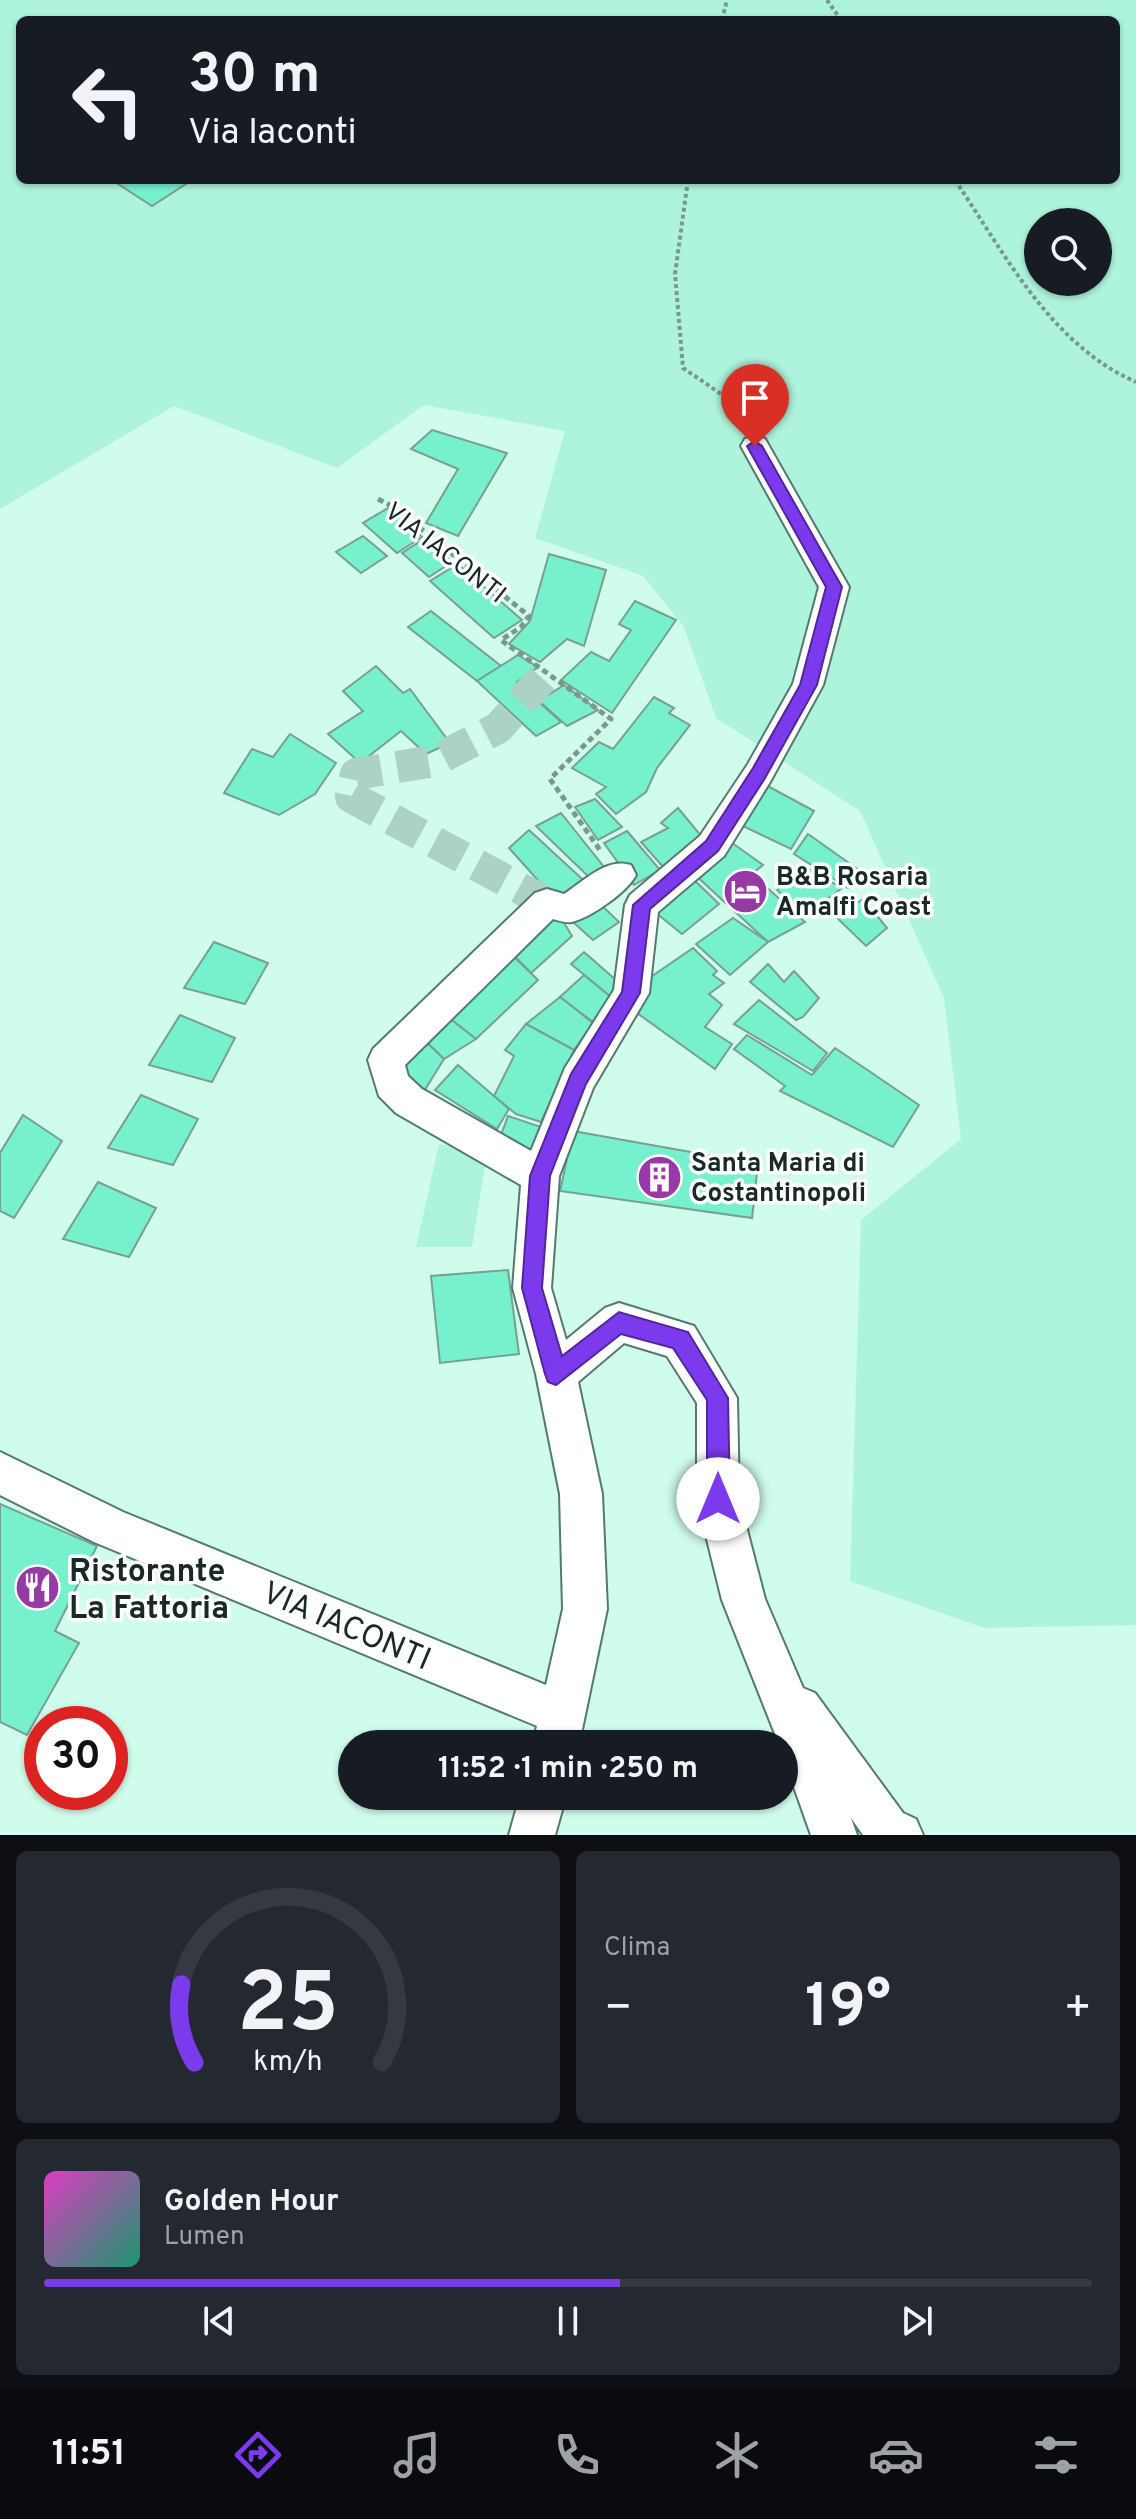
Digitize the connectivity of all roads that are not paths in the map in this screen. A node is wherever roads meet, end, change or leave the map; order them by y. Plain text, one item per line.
1 (755, 446) road end
2 (619, 875) road end
3 (540, 1176) junction
4 (556, 1374) junction
5 (0, 1473) edge
6 (779, 1683) junction
7 (560, 1730) edge
8 (539, 1810) edge
9 (532, 1835) edge
10 (834, 1835) edge
11 (900, 1835) edge

1 - 3 street, VIA IACONTI
2 - 3 street
3 - 4 street, VIA IACONTI
4 - 6 street
4 - 7 street, VIA IACONTI
5 - 7 street, VIA IACONTI
6 - 10 street
6 - 11 street
8 - 9 street

